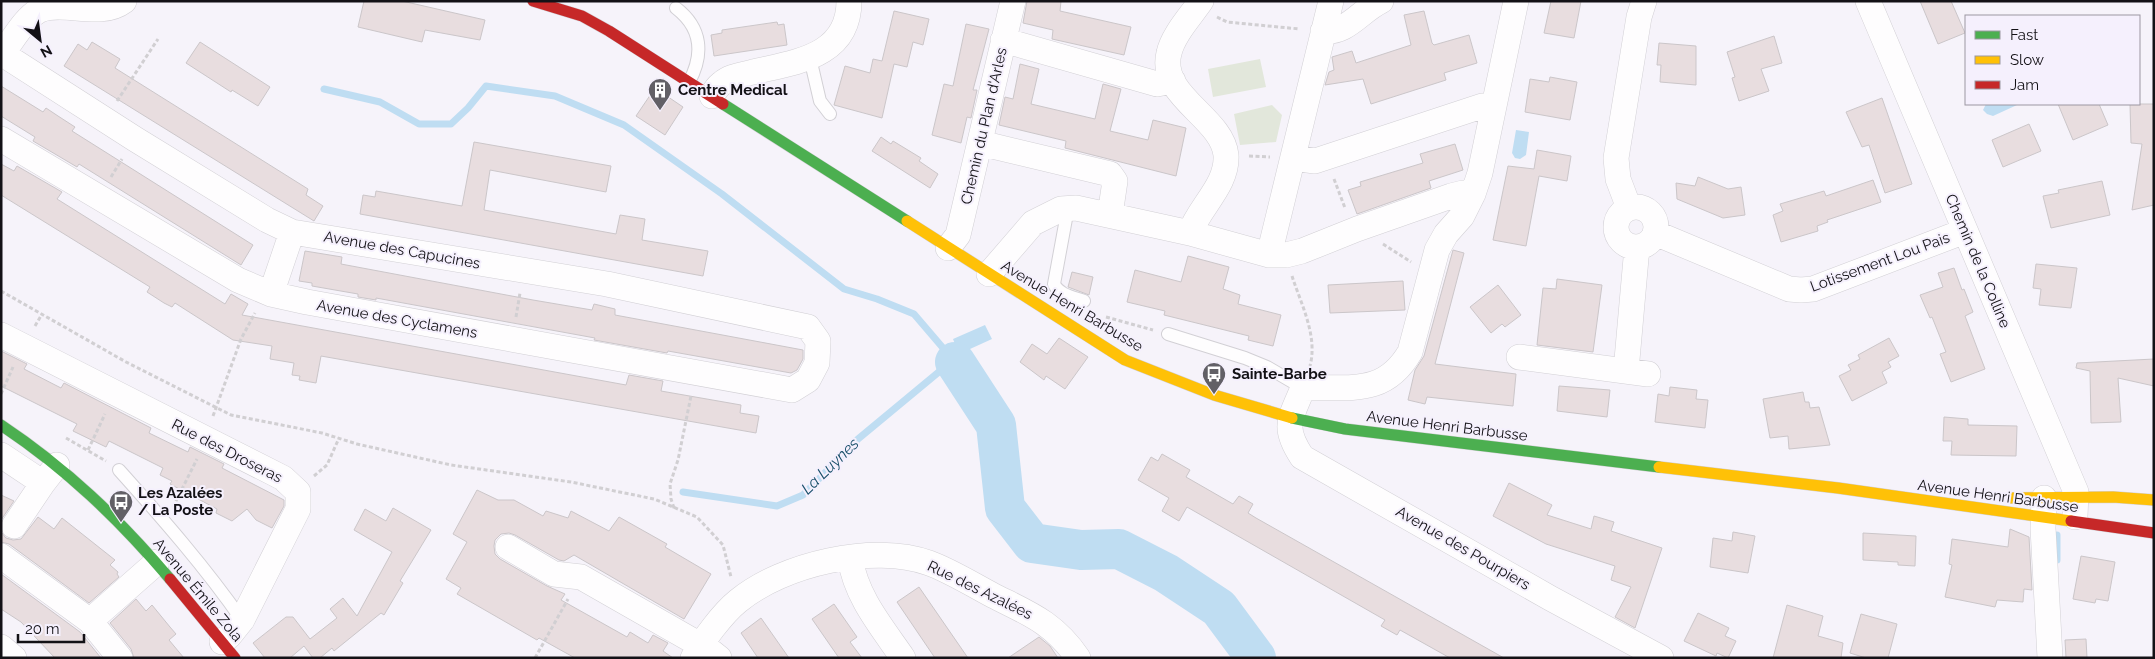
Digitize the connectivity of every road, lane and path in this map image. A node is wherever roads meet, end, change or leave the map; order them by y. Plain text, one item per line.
1 (124, 1) edge
2 (849, 1) edge
3 (1013, 1) edge
4 (1331, 1) edge
5 (1380, 1) edge
6 (1516, 1) edge
7 (1644, 1) edge
8 (1868, 1) edge
9 (536, 2) edge
10 (1193, 4) edge
11 (676, 8) dead end
12 (1323, 31) junction
13 (158, 39) dead end
14 (1004, 40) junction
15 (2, 53) edge
16 (810, 58) junction
17 (1172, 81) junction
18 (688, 82) junction
19 (712, 96) junction
20 (1493, 106) junction
21 (830, 114) dead end
22 (105, 120) junction
23 (1, 138) edge
24 (135, 139) junction
25 (980, 143) junction
26 (1226, 155) junction
27 (1293, 158) junction
28 (1473, 194) junction
29 (99, 197) junction
30 (1068, 208) junction
31 (1629, 208) junction
32 (1110, 215) junction
33 (1965, 231) junction
34 (292, 232) junction
35 (1190, 233) junction
36 (1646, 240) junction
37 (948, 248) junction
38 (1277, 255) junction
39 (524, 271) junction
40 (989, 274) junction
41 (1, 291) edge
42 (271, 294) junction
43 (1084, 302) dead end
44 (1103, 316) dead end
45 (1, 334) edge
46 (1168, 334) joint
47 (512, 340) junction
48 (23, 346) junction
49 (1519, 357) dead end
50 (817, 363) joint
51 (695, 373) junction
52 (1303, 388) junction
53 (115, 393) junction
54 (1, 394) edge
55 (216, 407) junction
56 (1290, 418) junction
57 (1, 425) edge
58 (339, 438) junction
59 (206, 440) junction
60 (88, 450) dead end
61 (1, 455) edge
62 (119, 470) dead end
63 (50, 474) junction
64 (1838, 488) junction
65 (298, 492) junction
66 (2077, 498) junction
67 (2154, 500) edge
68 (674, 508) junction
69 (2044, 508) junction
70 (165, 521) junction
71 (2075, 522) junction
72 (14, 526) dead end
73 (2154, 533) edge
74 (508, 547) dead end
75 (1, 556) edge
76 (850, 558) junction
77 (157, 562) junction
78 (581, 577) junction
79 (737, 602) junction
80 (242, 620) junction
81 (90, 621) junction
82 (1, 647) edge
83 (226, 652) edge
84 (704, 654) edge
85 (14, 658) edge
86 (120, 658) edge
87 (535, 658) edge
88 (903, 658) edge
89 (1078, 658) edge
90 (1661, 658) edge
91 (2050, 658) edge

1 - 15 street, Avenue des Capucines
2 - 16 street
3 - 14 street, Chemin du Plan d'Arles
4 - 12 street
5 - 12 street
6 - 20 street
7 - 31 street
8 - 33 street, Chemin de la Colline
9 - 18 main road, Avenue Henri Barbusse
10 - 12 path
10 - 17 street
11 - 18 lane
12 - 27 street
13 - 22 path
14 - 17 street
14 - 25 street, Chemin du Plan d'Arles
15 - 22 street, Avenue des Capucines
16 - 19 street
16 - 21 lane
17 - 26 street
18 - 19 main road, Avenue Henri Barbusse
19 - 37 main road, Avenue Henri Barbusse
20 - 27 street
20 - 28 street
22 - 24 street, Avenue des Capucines
23 - 29 street, Avenue des Cyclamens
24 - 29 path
24 - 34 street, Avenue des Capucines
25 - 32 street
25 - 37 street, Chemin du Plan d'Arles
26 - 27 path
26 - 35 street
27 - 38 street
28 - 38 street
28 - 52 street
29 - 42 street, Avenue des Cyclamens
30 - 32 street
30 - 40 street
30 - 43 lane
31 - 36 street
31 - 36 street, Lotissement Lou Pais
32 - 35 street
33 - 36 street, Lotissement Lou Pais
33 - 66 street, Chemin de la Colline
34 - 39 street, Avenue des Capucines
34 - 42 street
35 - 38 street
36 - 49 street
37 - 40 main road, Avenue Henri Barbusse
38 - 52 path
39 - 47 path
39 - 50 street, Avenue des Capucines
40 - 56 main road, Avenue Henri Barbusse
41 - 55 path
42 - 47 street, Avenue des Cyclamens
42 - 55 path
44 - 46 path
45 - 48 street, Rue des Droseras
46 - 52 lane
47 - 51 street, Avenue des Cyclamens
48 - 53 street, Rue des Droseras
48 - 54 path
50 - 51 street, Avenue des Cyclamens
51 - 68 path
52 - 56 street
53 - 59 street, Rue des Droseras
53 - 60 path
55 - 58 path
55 - 59 path
56 - 64 main road, Avenue Henri Barbusse
56 - 90 street, Avenue des Pourpiers
57 - 63 main road, Avenue Émile Zola
58 - 65 path
58 - 68 path
59 - 65 street, Rue des Droseras
59 - 70 path
61 - 63 street
62 - 70 lane
63 - 72 street
63 - 77 main road, Avenue Émile Zola
64 - 69 main road, Avenue Henri Barbusse
64 - 69 main road, Avenue Henri Barbusse
65 - 80 street, Rue des Droseras
66 - 67 main road, Avenue Henri Barbusse
66 - 69 main road, Avenue Henri Barbusse
66 - 71 street, Chemin de la Colline
68 - 79 path
69 - 71 main road, Avenue Henri Barbusse
69 - 91 street
70 - 80 lane
71 - 73 main road, Avenue Henri Barbusse
74 - 78 street
75 - 81 street
76 - 79 street, Rue des Azalées
76 - 88 street
76 - 89 street, Rue des Azalées
77 - 81 street
77 - 83 main road, Avenue Émile Zola
78 - 84 street
78 - 87 path
79 - 84 street, Rue des Azalées
80 - 83 street, Rue des Droseras
81 - 86 street
82 - 85 street

